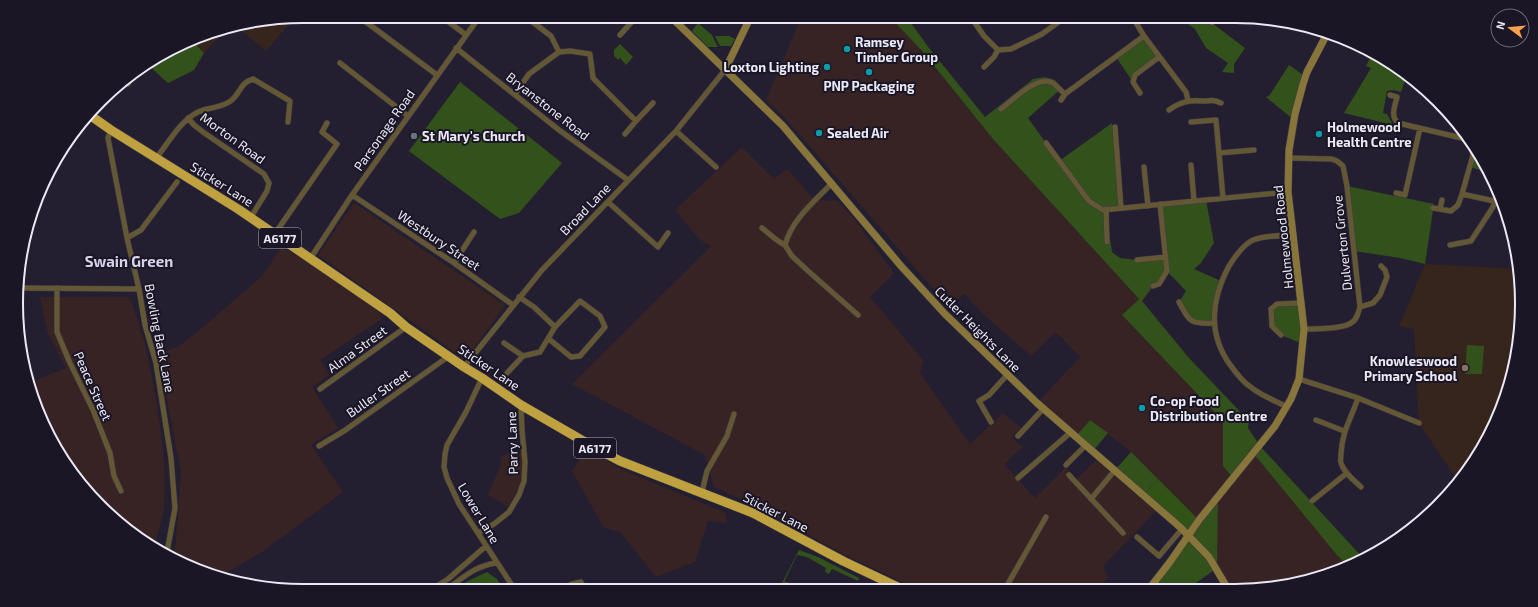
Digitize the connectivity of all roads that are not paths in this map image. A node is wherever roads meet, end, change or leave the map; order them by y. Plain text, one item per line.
1 (367, 23) edge
2 (450, 23) edge
3 (475, 23) edge
4 (534, 23) edge
5 (631, 23) edge
6 (676, 23) edge
7 (747, 23) edge
8 (975, 23) edge
9 (1057, 23) edge
10 (1136, 23) edge
11 (466, 35) junction
12 (620, 35) dead end
13 (1144, 36) junction
14 (1325, 38) edge
15 (456, 48) junction
16 (998, 50) junction
17 (559, 52) junction
18 (1159, 57) junction
19 (340, 64) dead end
20 (984, 67) dead end
21 (725, 70) junction
22 (437, 75) junction
23 (1062, 88) dead end
24 (1140, 93) dead end
25 (515, 94) junction
26 (1065, 94) junction
27 (1390, 95) dead end
28 (1061, 100) dead end
29 (1188, 100) junction
30 (653, 103) dead end
31 (1221, 103) dead end
32 (1001, 109) dead end
33 (1169, 110) dead end
34 (408, 116) junction
35 (94, 118) edge
36 (188, 118) junction
37 (636, 121) junction
38 (288, 122) dead end
39 (1191, 122) dead end
40 (327, 123) dead end
41 (1115, 127) dead end
42 (1420, 128) junction
43 (111, 130) junction
44 (676, 132) junction
45 (625, 134) dead end
46 (1460, 138) edge
47 (1046, 143) dead end
48 (1254, 150) dead end
49 (1219, 153) junction
50 (1473, 156) edge
51 (157, 158) junction
52 (1290, 158) junction
53 (1192, 164) dead end
54 (716, 167) dead end
55 (1144, 167) dead end
56 (628, 180) junction
57 (177, 182) dead end
58 (832, 183) junction
59 (1288, 192) junction
60 (1396, 193) dead end
61 (1462, 194) junction
62 (352, 195) junction
63 (1223, 198) junction
64 (1442, 200) dead end
65 (1194, 201) junction
66 (1494, 201) joint
67 (608, 202) junction
68 (1160, 204) junction
69 (1148, 206) junction
70 (1121, 208) junction
71 (1433, 208) dead end
72 (1106, 209) junction
73 (1440, 209) junction
74 (251, 217) junction
75 (762, 228) dead end
76 (474, 232) dead end
77 (668, 233) dead end
78 (274, 235) junction
79 (1294, 235) junction
80 (127, 238) junction
81 (1107, 242) dead end
82 (785, 245) junction
83 (1450, 245) dead end
84 (1166, 257) junction
85 (310, 259) junction
86 (1137, 260) dead end
87 (454, 263) junction
88 (1381, 266) dead end
89 (1153, 286) dead end
90 (24, 288) edge
91 (57, 288) junction
92 (139, 289) junction
93 (520, 297) junction
94 (1179, 302) dead end
95 (1302, 303) junction
96 (513, 305) junction
97 (1360, 307) junction
98 (858, 315) dead end
99 (1213, 323) junction
100 (406, 327) junction
101 (555, 327) junction
102 (1304, 330) junction
103 (1281, 335) dead end
104 (549, 339) junction
105 (504, 343) dead end
106 (449, 356) junction
107 (523, 356) junction
108 (464, 367) junction
109 (507, 373) dead end
110 (1007, 375) junction
111 (482, 378) junction
112 (1299, 379) junction
113 (320, 389) dead end
114 (1358, 398) junction
115 (521, 405) junction
116 (1287, 407) junction
117 (1043, 409) junction
118 (734, 414) dead end
119 (1316, 420) dead end
120 (991, 422) dead end
121 (1419, 423) dead end
122 (1344, 430) junction
123 (1071, 432) junction
124 (1018, 436) dead end
125 (1086, 445) junction
126 (319, 446) dead end
127 (1066, 465) dead end
128 (1115, 470) junction
129 (1347, 473) junction
130 (1069, 475) dead end
131 (1018, 478) dead end
132 (1361, 487) dead end
133 (121, 491) dead end
134 (702, 492) junction
135 (1091, 499) junction
136 (1312, 501) dead end
137 (1046, 517) dead end
138 (1182, 529) junction
139 (478, 532) junction
140 (1123, 533) dead end
141 (1188, 536) junction
142 (1137, 537) dead end
143 (486, 546) junction
144 (168, 549) edge
145 (496, 562) junction
146 (440, 584) edge
147 (454, 584) edge
148 (511, 584) edge
149 (572, 584) edge
150 (582, 584) edge
151 (890, 584) edge
152 (1008, 584) edge
153 (1153, 584) edge
154 (1225, 584) edge

1 - 22 street
2 - 11 street
3 - 11 street, Parsonage Road
4 - 17 street
5 - 12 street
6 - 21 street, Cutler Heights Lane
7 - 21 street
8 - 16 street
9 - 16 street
10 - 13 street
11 - 15 street, Parsonage Road
13 - 18 street
13 - 26 street
14 - 52 street, Holmewood Road
15 - 22 street, Parsonage Road
15 - 25 street, Bryanstone Road
16 - 20 street
17 - 25 street
17 - 37 street
18 - 24 street
18 - 29 street
19 - 34 street
21 - 44 street, Broad Lane
21 - 58 street, Cutler Heights Lane
22 - 34 street, Parsonage Road
23 - 26 street
25 - 56 street, Bryanstone Road
26 - 28 street
26 - 32 street
27 - 42 street
29 - 31 street
29 - 33 street
30 - 37 street
34 - 62 street, Parsonage Road
35 - 43 highway, Sticker Lane / A6177
36 - 38 street
36 - 51 street
36 - 74 street, Morton Road
37 - 45 street
39 - 49 street
40 - 78 street
41 - 70 street
42 - 46 street
42 - 60 street
43 - 51 highway, Sticker Lane / A6177
43 - 80 street, Bowling Back Lane
44 - 54 street
44 - 56 street, Broad Lane
47 - 72 street
48 - 49 street
49 - 63 street
50 - 61 street
51 - 74 highway, Sticker Lane / A6177
52 - 59 street, Holmewood Road
52 - 97 street, Dulverton Grove
53 - 65 street
55 - 69 street
56 - 67 street, Broad Lane
57 - 80 street
58 - 82 street
58 - 110 street, Cutler Heights Lane
59 - 63 street
59 - 79 street, Holmewood Road
61 - 66 street
61 - 73 street
62 - 85 street, Parsonage Road
62 - 87 street, Westbury Street
63 - 65 street
64 - 73 street
65 - 68 street
66 - 83 street
67 - 77 street
67 - 93 street, Broad Lane
68 - 69 street
68 - 84 street
69 - 70 street
70 - 72 street
71 - 73 street
72 - 81 street
74 - 78 highway, Sticker Lane / A6177
75 - 82 street
76 - 87 street
78 - 85 highway, Sticker Lane / A6177
79 - 95 street, Holmewood Road
79 - 99 street
80 - 92 street, Bowling Back Lane
82 - 98 street
84 - 86 street
84 - 89 street
85 - 100 highway, Sticker Lane / A6177
87 - 96 street, Westbury Street
88 - 97 street
90 - 91 street
91 - 92 street
91 - 133 street, Peace Street
92 - 144 street, Bowling Back Lane
93 - 96 street, Broad Lane
93 - 101 street
94 - 99 street
95 - 102 street, Holmewood Road
95 - 103 street, Holmewood Road
96 - 108 street, Broad Lane
97 - 102 street, Dulverton Grove
99 - 116 street
100 - 106 highway, Sticker Lane / A6177
100 - 113 street, Alma Street
101 - 104 street
101 - 104 street
102 - 112 street, Holmewood Road
104 - 107 street
105 - 107 street
106 - 108 highway, Sticker Lane / A6177
106 - 126 street, Buller Street
107 - 109 street
108 - 111 highway, Sticker Lane / A6177
110 - 117 street, Cutler Heights Lane
110 - 120 street
111 - 115 highway, Sticker Lane / A6177
111 - 139 street, Lower Lane
112 - 114 street
112 - 116 street, Holmewood Road
114 - 121 street
114 - 122 street
115 - 134 highway, Sticker Lane / A6177
115 - 139 street, Parry Lane
116 - 141 street, Holmewood Road
117 - 123 street, Cutler Heights Lane
117 - 124 street
118 - 134 street
119 - 122 street
122 - 129 street
123 - 125 street, Cutler Heights Lane
123 - 131 street
125 - 127 street
125 - 128 street, Cutler Heights Lane
128 - 135 street
128 - 138 street, Cutler Heights Lane
129 - 132 street
129 - 136 street
130 - 135 street
134 - 151 highway, Sticker Lane / A6177
135 - 140 street
137 - 152 street
138 - 141 street, Cutler Heights Lane
138 - 142 street
139 - 143 street, Lower Lane
141 - 153 street, Holmewood Road
141 - 154 street, Cutler Heights Lane
143 - 145 street, Lower Lane
143 - 146 street
145 - 147 street
145 - 148 street, Lower Lane
149 - 150 street

